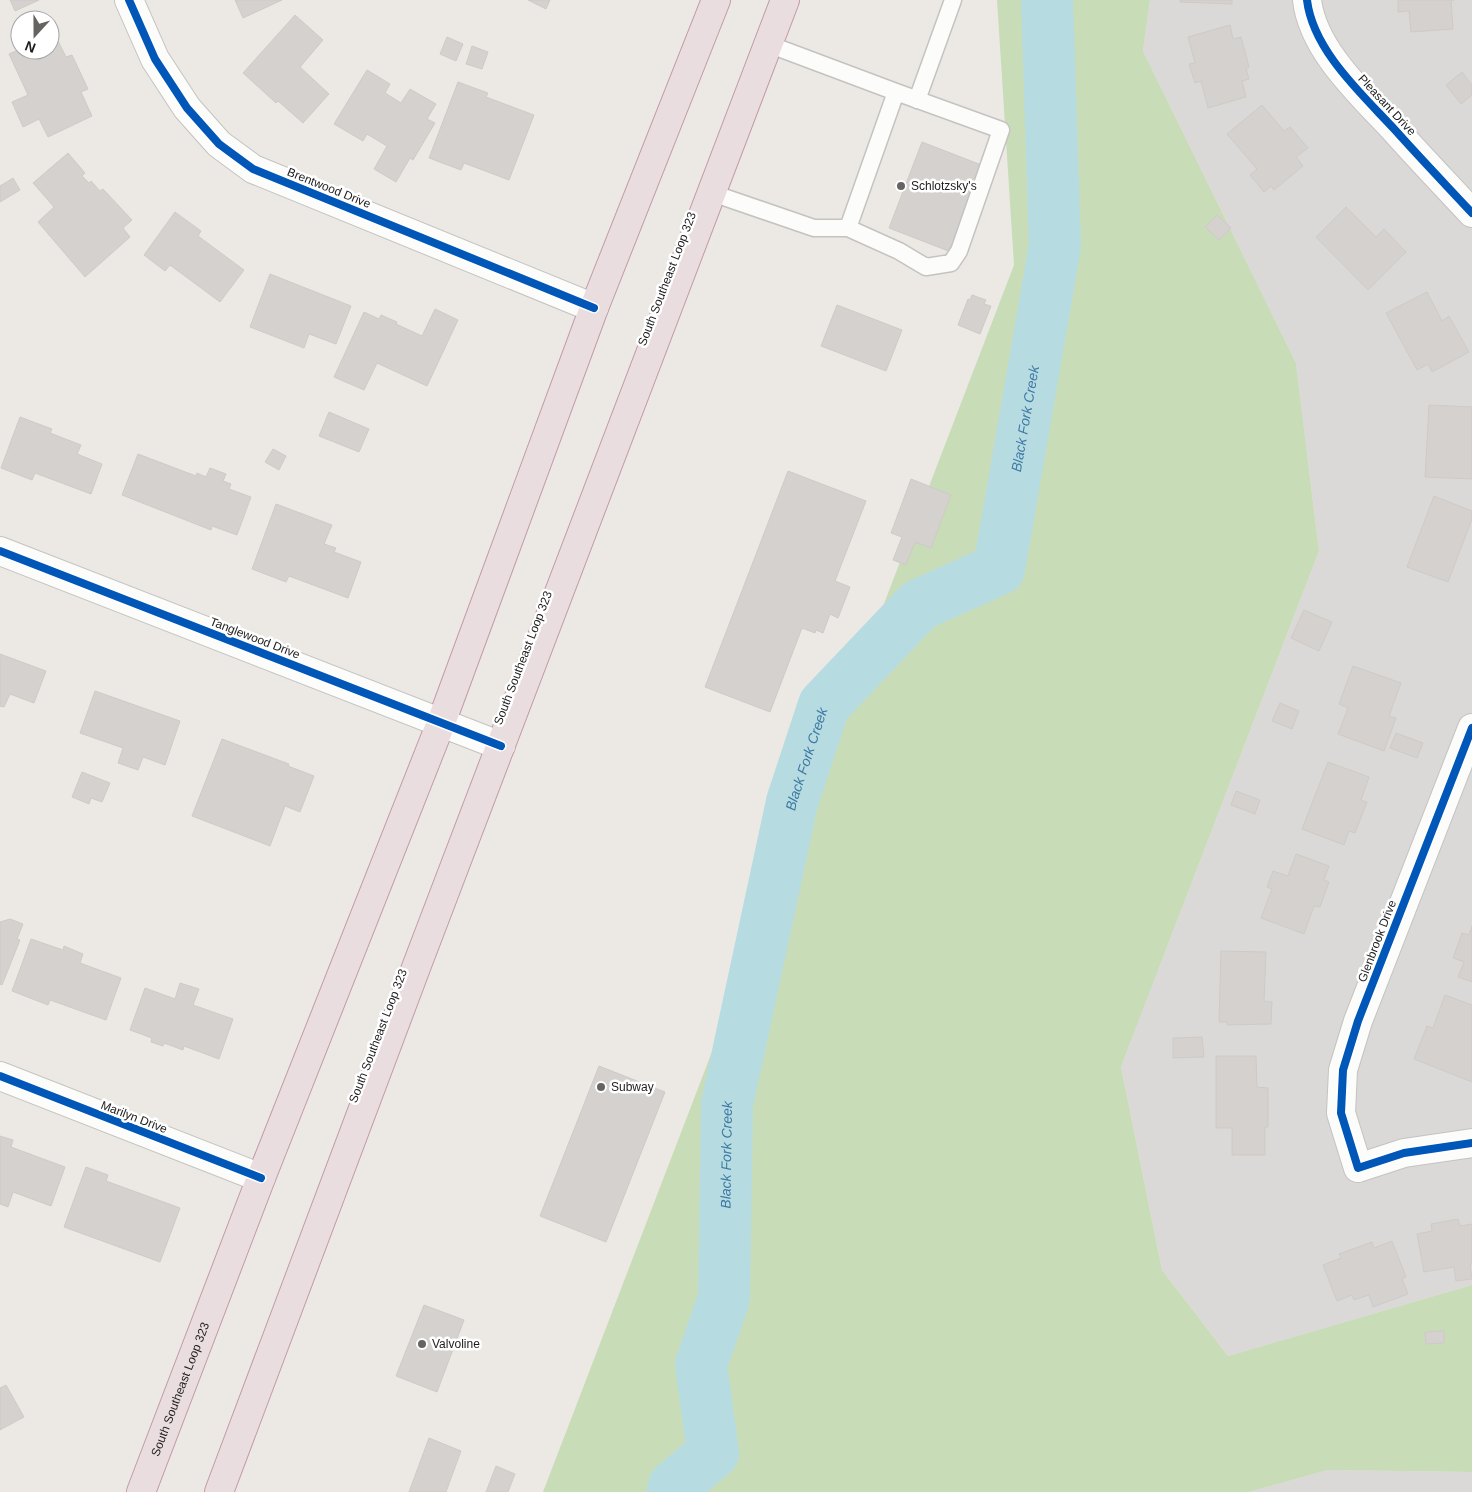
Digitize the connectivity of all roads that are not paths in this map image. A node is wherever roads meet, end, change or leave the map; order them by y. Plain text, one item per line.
1 (130, 0) edge
2 (716, 0) edge
3 (786, 0) edge
4 (954, 0) edge
5 (1307, 0) edge
6 (768, 44) junction
7 (896, 92) junction
8 (917, 100) junction
9 (712, 193) junction
10 (1472, 213) edge
11 (848, 228) junction
12 (594, 308) junction
13 (0, 551) edge
14 (441, 723) junction
15 (1472, 728) edge
16 (501, 746) junction
17 (0, 1076) edge
18 (1472, 1143) edge
19 (261, 1178) junction
20 (141, 1492) edge
21 (218, 1492) edge

1 - 12 street, Brentwood Drive
2 - 12 highway, South Southeast Loop 323
3 - 6 highway, South Southeast Loop 323
4 - 8 lane
5 - 10 street, Pleasant Drive
6 - 7 lane
6 - 9 highway, South Southeast Loop 323
7 - 8 lane
7 - 11 lane
8 - 11 lane
9 - 11 lane
9 - 16 highway, South Southeast Loop 323
12 - 14 highway, South Southeast Loop 323
13 - 14 street, Tanglewood Drive
14 - 16 street, Tanglewood Drive
14 - 19 highway, South Southeast Loop 323
15 - 18 street, Glenbrook Drive
16 - 21 highway, South Southeast Loop 323
17 - 19 street, Marilyn Drive
19 - 20 highway, South Southeast Loop 323

